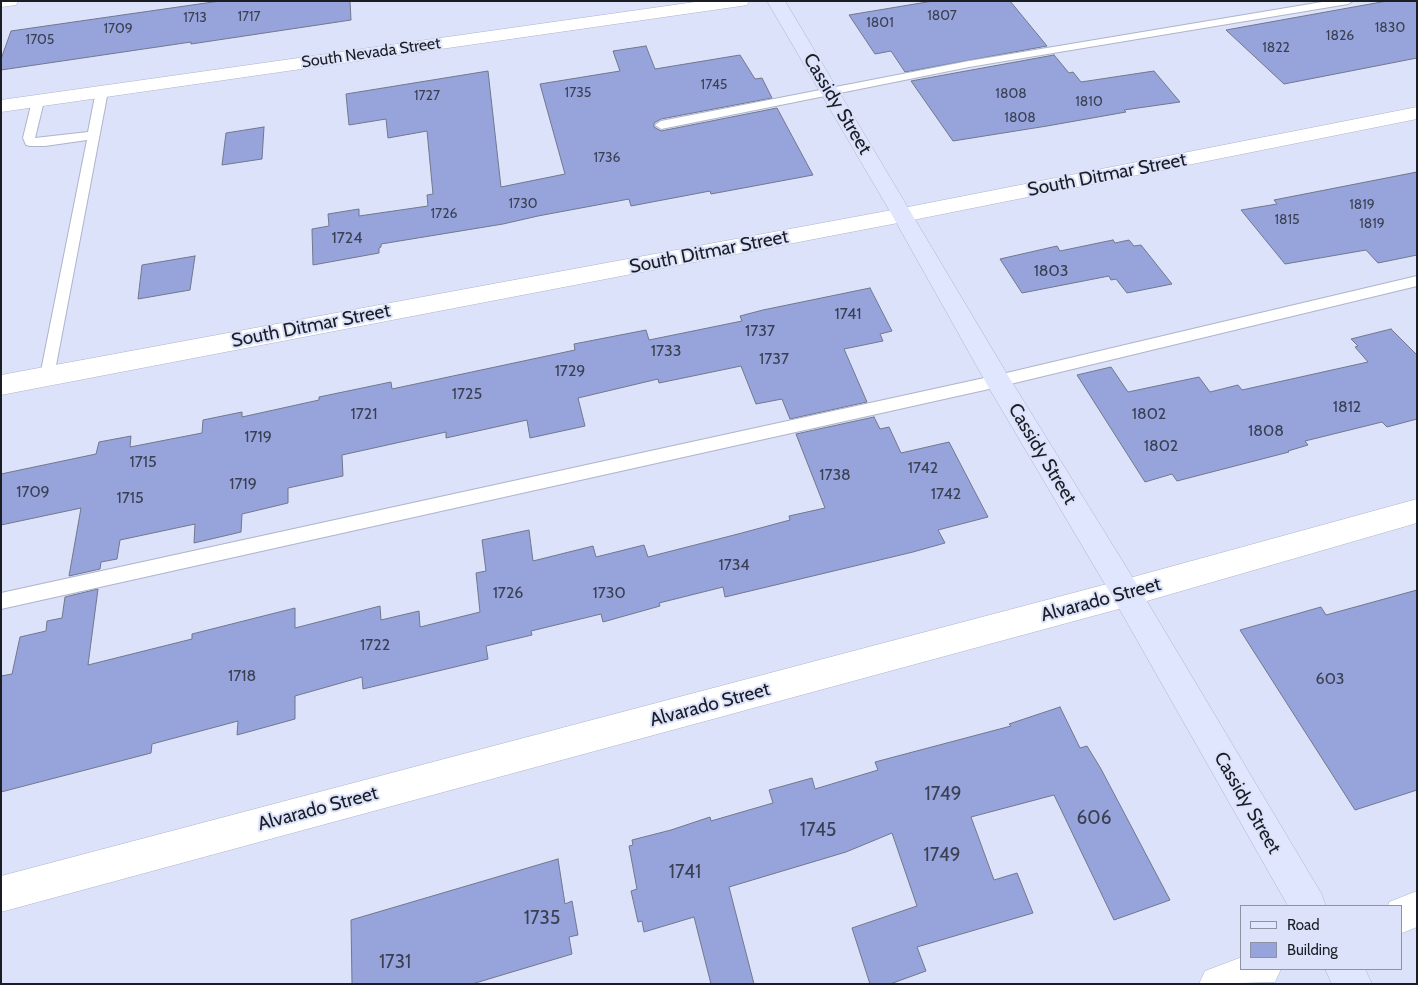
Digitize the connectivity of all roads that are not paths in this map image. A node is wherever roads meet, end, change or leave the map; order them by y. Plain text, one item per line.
1 (10, 1) edge
2 (741, 1) edge
3 (776, 1) edge
4 (1348, 1) edge
5 (1, 2) edge
6 (102, 91) junction
7 (829, 92) junction
8 (38, 101) junction
9 (1, 106) edge
10 (1417, 113) edge
11 (662, 125) dead end
12 (94, 135) junction
13 (903, 215) junction
14 (1417, 282) edge
15 (47, 376) junction
16 (998, 380) junction
17 (1, 385) edge
18 (1417, 511) edge
19 (1126, 593) junction
20 (1, 601) edge
21 (1, 894) edge
22 (1307, 905) edge
23 (1417, 909) edge
24 (1403, 915) edge
25 (1259, 970) edge
26 (1345, 970) edge
27 (1218, 984) edge
28 (1353, 984) edge

1 - 5 street
2 - 6 street, South Nevada Street
3 - 7 main road, Cassidy Street
4 - 7 lane
6 - 8 street, South Nevada Street
6 - 12 lane
7 - 11 lane
7 - 13 main road, Cassidy Street
8 - 9 street, South Nevada Street
8 - 12 lane
10 - 13 street, South Ditmar Street
12 - 15 lane
13 - 15 street, South Ditmar Street
13 - 16 main road, Cassidy Street
14 - 16 lane
15 - 17 street, South Ditmar Street
16 - 19 main road, Cassidy Street
16 - 20 lane
18 - 19 street, Alvarado Street
19 - 21 street, Alvarado Street
19 - 22 main road, Cassidy Street
23 - 24 street
25 - 27 street
26 - 28 main road

